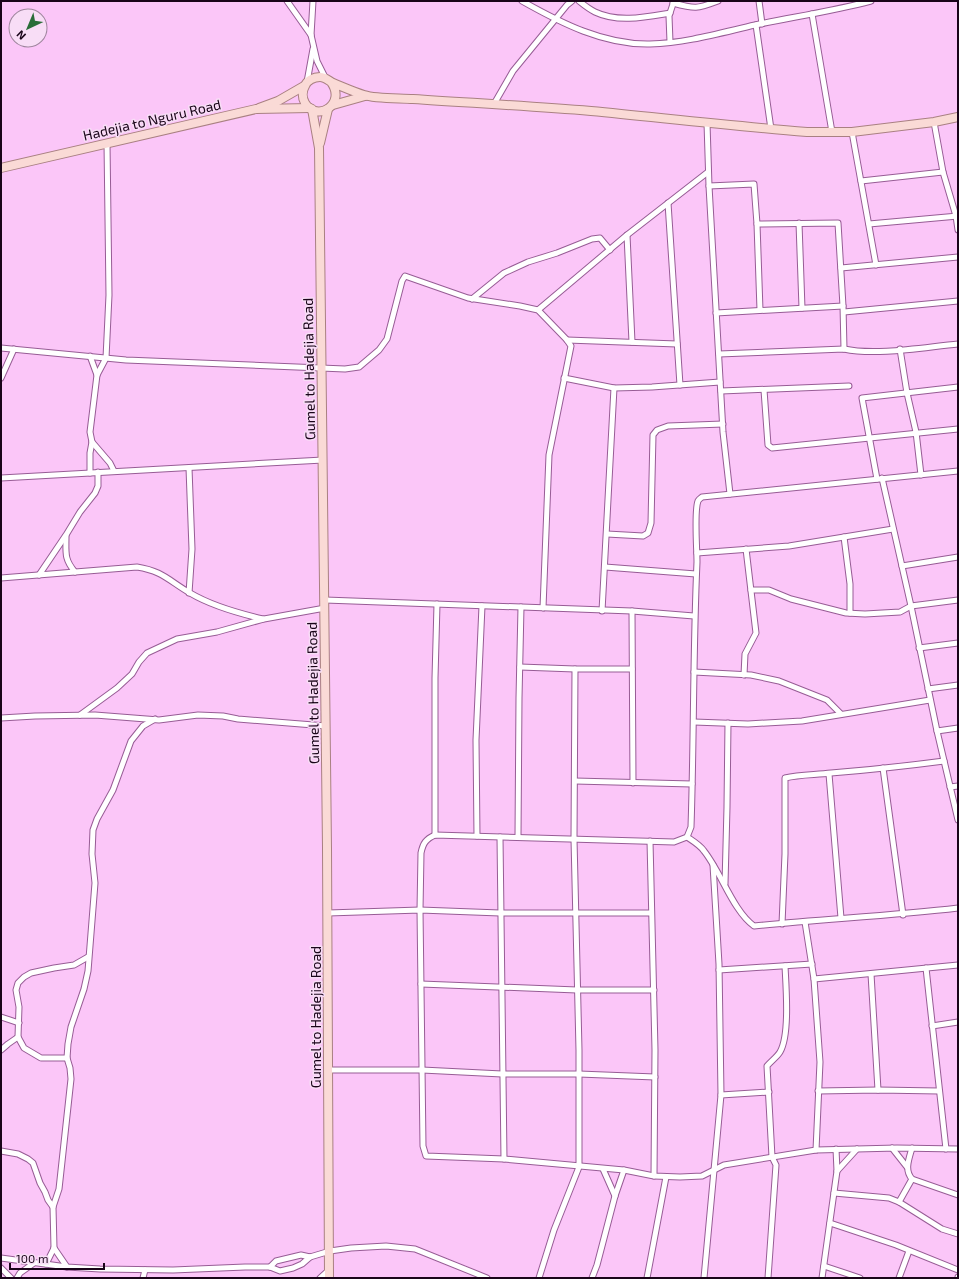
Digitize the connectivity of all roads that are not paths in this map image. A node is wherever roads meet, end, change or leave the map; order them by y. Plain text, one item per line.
1 (287, 1) edge
2 (313, 1) edge
3 (522, 1) edge
4 (572, 1) edge
5 (579, 1) edge
6 (718, 1) edge
7 (759, 1) edge
8 (871, 1) edge
9 (674, 2) edge
10 (670, 13) junction
11 (812, 14) junction
12 (555, 20) junction
13 (762, 24) junction
14 (756, 25) junction
15 (311, 35) junction
16 (670, 42) junction
17 (313, 48) junction
18 (329, 80) junction
19 (306, 84) junction
20 (365, 96) junction
21 (494, 104) junction
22 (330, 107) junction
23 (256, 109) junction
24 (311, 109) junction
25 (958, 117) edge
26 (934, 122) junction
27 (707, 123) junction
28 (771, 129) junction
29 (832, 132) junction
30 (852, 132) junction
31 (107, 144) junction
32 (319, 148) junction
33 (1, 168) edge
34 (708, 172) junction
35 (944, 172) junction
36 (861, 181) junction
37 (709, 186) junction
38 (668, 203) junction
39 (957, 216) edge
40 (799, 223) junction
41 (757, 224) junction
42 (869, 224) junction
43 (958, 230) edge
44 (627, 236) junction
45 (610, 250) junction
46 (958, 257) edge
47 (876, 265) junction
48 (841, 268) junction
49 (472, 299) junction
50 (958, 301) edge
51 (844, 306) junction
52 (802, 308) junction
53 (538, 310) junction
54 (760, 310) junction
55 (844, 312) junction
56 (716, 313) junction
57 (568, 340) junction
58 (632, 342) junction
59 (677, 344) junction
60 (958, 344) edge
61 (1, 348) edge
62 (14, 349) junction
63 (844, 349) junction
64 (900, 349) junction
65 (719, 354) junction
66 (90, 356) junction
67 (106, 358) junction
68 (322, 368) junction
69 (97, 375) junction
70 (1, 378) edge
71 (564, 378) junction
72 (720, 382) junction
73 (680, 385) junction
74 (849, 386) dead end
75 (958, 387) edge
76 (614, 388) junction
77 (764, 390) junction
78 (721, 391) junction
79 (907, 393) junction
80 (723, 424) junction
81 (958, 429) edge
82 (916, 432) junction
83 (869, 437) junction
84 (92, 442) junction
85 (323, 460) junction
86 (189, 468) junction
87 (958, 471) edge
88 (98, 472) junction
89 (114, 472) junction
90 (90, 473) junction
91 (921, 474) junction
92 (1, 478) edge
93 (880, 479) junction
94 (730, 494) junction
95 (893, 528) junction
96 (607, 534) junction
97 (66, 536) junction
98 (844, 537) junction
99 (746, 549) junction
100 (697, 553) junction
101 (958, 557) edge
102 (902, 566) junction
103 (605, 567) junction
104 (75, 572) junction
105 (696, 574) junction
106 (39, 575) junction
107 (1, 578) edge
108 (751, 590) junction
109 (189, 593) junction
110 (958, 600) edge
111 (325, 604) junction
112 (437, 604) junction
113 (482, 606) junction
114 (911, 606) junction
115 (521, 607) junction
116 (543, 608) junction
117 (602, 611) junction
118 (632, 612) junction
119 (850, 613) junction
120 (694, 616) junction
121 (264, 619) junction
122 (958, 643) edge
123 (919, 648) junction
124 (520, 667) junction
125 (575, 669) junction
126 (632, 669) junction
127 (694, 672) junction
128 (744, 675) junction
129 (958, 685) edge
130 (928, 689) junction
131 (930, 700) junction
132 (841, 714) junction
133 (80, 715) junction
134 (1, 718) edge
135 (155, 719) junction
136 (694, 722) junction
137 (728, 723) junction
138 (326, 726) junction
139 (958, 728) edge
140 (937, 731) junction
141 (944, 761) junction
142 (884, 768) junction
143 (829, 774) junction
144 (575, 781) junction
145 (633, 783) junction
146 (692, 784) junction
147 (958, 786) edge
148 (950, 787) junction
149 (958, 820) edge
150 (435, 835) junction
151 (477, 836) junction
152 (500, 837) junction
153 (518, 837) junction
154 (687, 837) junction
155 (574, 839) junction
156 (650, 841) junction
157 (713, 865) junction
158 (725, 885) junction
159 (958, 908) edge
160 (420, 910) junction
161 (328, 912) junction
162 (500, 913) junction
163 (576, 913) junction
164 (651, 914) junction
165 (903, 915) junction
166 (841, 918) junction
167 (805, 922) junction
168 (782, 924) junction
169 (88, 957) junction
170 (812, 964) junction
171 (958, 964) edge
172 (785, 966) junction
173 (926, 968) junction
174 (719, 970) junction
175 (871, 974) junction
176 (814, 979) junction
177 (421, 984) junction
178 (501, 987) junction
179 (578, 990) junction
180 (654, 990) junction
181 (1, 1017) edge
182 (958, 1022) edge
183 (19, 1023) junction
184 (932, 1026) junction
185 (18, 1037) junction
186 (1, 1050) edge
187 (67, 1058) junction
188 (329, 1070) junction
189 (422, 1070) junction
190 (502, 1074) junction
191 (579, 1074) junction
192 (655, 1077) junction
193 (878, 1090) junction
194 (818, 1091) junction
195 (939, 1091) junction
196 (769, 1092) junction
197 (721, 1095) junction
198 (892, 1148) junction
199 (912, 1148) junction
200 (946, 1148) junction
201 (836, 1149) junction
202 (857, 1149) junction
203 (958, 1149) edge
204 (816, 1150) junction
205 (1, 1151) edge
206 (772, 1157) junction
207 (504, 1160) junction
208 (579, 1167) junction
209 (907, 1167) junction
210 (603, 1169) junction
211 (624, 1170) junction
212 (714, 1170) junction
213 (837, 1171) junction
214 (654, 1176) junction
215 (666, 1177) junction
216 (912, 1179) junction
217 (834, 1193) junction
218 (958, 1195) edge
219 (615, 1196) junction
220 (899, 1202) junction
221 (53, 1207) junction
222 (830, 1223) junction
223 (958, 1234) edge
224 (54, 1248) junction
225 (330, 1251) junction
226 (909, 1251) junction
227 (310, 1257) junction
228 (1, 1258) edge
229 (34, 1263) junction
230 (46, 1264) junction
231 (824, 1266) junction
232 (67, 1267) junction
233 (270, 1267) junction
234 (1, 1268) edge
235 (145, 1270) junction
236 (958, 1270) edge
237 (329, 1274) edge
238 (11, 1278) edge
239 (17, 1278) edge
240 (143, 1278) edge
241 (320, 1278) edge
242 (487, 1278) edge
243 (538, 1278) edge
244 (592, 1278) edge
245 (648, 1278) edge
246 (704, 1278) edge
247 (768, 1278) edge
248 (822, 1278) edge
249 (860, 1278) edge
250 (899, 1278) edge

1 - 15 street
2 - 15 street
3 - 12 street
4 - 12 street
5 - 10 street
6 - 9 street
7 - 13 street
8 - 11 street
9 - 10 street
10 - 16 street
11 - 13 street
11 - 29 street
12 - 16 street
12 - 21 street
13 - 14 street
14 - 16 street
14 - 28 street
15 - 17 street
17 - 18 street
17 - 19 street
18 - 19 main road
18 - 20 main road
18 - 22 main road
19 - 23 main road
19 - 24 main road
20 - 21 main road
20 - 22 main road
21 - 27 main road
22 - 24 main road
22 - 32 main road
23 - 24 main road, Hadejia to Nguru Road
23 - 31 main road, Hadejia to Nguru Road
24 - 32 main road, Gumel to Hadejia Road
25 - 26 main road
26 - 30 main road
26 - 35 street
27 - 28 main road
27 - 34 street
28 - 29 main road
29 - 30 main road
30 - 36 street
31 - 33 main road, Hadejia to Nguru Road
31 - 67 street
32 - 68 main road, Gumel to Hadejia Road
34 - 37 street
34 - 38 street
35 - 36 street
35 - 39 street
36 - 42 street
37 - 41 street
37 - 56 street
38 - 44 street
38 - 59 street
39 - 42 street
39 - 43 street
40 - 41 street
40 - 48 street
40 - 52 street
41 - 54 street
42 - 47 street
44 - 45 street
44 - 58 street
45 - 49 street
45 - 53 street
46 - 47 street
47 - 48 street
48 - 51 street
49 - 53 street
49 - 68 street
50 - 55 street
51 - 52 street
51 - 55 street
52 - 54 street
53 - 57 street
54 - 56 street
55 - 63 street
56 - 65 street
57 - 58 street
57 - 71 street
58 - 59 street
59 - 73 street
60 - 64 street
61 - 62 street
62 - 66 street
62 - 70 street
63 - 64 street
63 - 65 street
64 - 79 street
65 - 72 street
66 - 67 street
66 - 69 street
67 - 68 street
67 - 69 street
68 - 85 main road, Gumel to Hadejia Road
69 - 84 street
71 - 76 street
71 - 116 street
72 - 73 street
72 - 78 street
73 - 76 street
74 - 77 street
75 - 79 street
76 - 96 street
77 - 78 street
77 - 83 street
78 - 80 street
79 - 82 street
79 - 83 street
80 - 94 street
80 - 96 street
81 - 82 street
82 - 83 street
82 - 91 street
83 - 93 street
84 - 89 street
84 - 90 street
85 - 86 street
85 - 111 main road, Gumel to Hadejia Road
86 - 89 street
86 - 109 street
87 - 91 street
88 - 89 street
88 - 90 street
88 - 97 street
90 - 92 street
91 - 93 street
93 - 94 street
93 - 95 street
94 - 100 street
95 - 98 street
95 - 102 street
96 - 103 street
97 - 104 street
97 - 106 street
98 - 99 street
98 - 119 street
99 - 100 street
99 - 108 street
100 - 105 street
101 - 102 street
102 - 114 street
103 - 105 street
103 - 117 street
104 - 106 street
104 - 109 street
105 - 120 street
106 - 107 street
108 - 119 street
108 - 128 street
109 - 121 street
110 - 114 street
111 - 112 street
111 - 121 street
111 - 138 main road, Gumel to Hadejia Road
112 - 113 street
112 - 150 street
113 - 115 street
113 - 151 street
114 - 119 street
114 - 123 street
115 - 116 street
115 - 124 street
116 - 117 street
117 - 118 street
118 - 120 street
118 - 126 street
120 - 127 street
121 - 133 street
122 - 123 street
123 - 130 street
124 - 125 street
124 - 153 street
125 - 126 street
125 - 144 street
126 - 145 street
127 - 128 street
127 - 136 street
128 - 132 street
129 - 130 street
130 - 131 street
131 - 132 street
131 - 140 street
132 - 137 street
133 - 134 street
133 - 135 street
135 - 138 street
135 - 169 street
136 - 137 street
136 - 146 street
137 - 158 street
138 - 161 main road, Gumel to Hadejia Road
139 - 140 street
140 - 141 street
141 - 142 street
141 - 148 street
142 - 143 street
142 - 165 street
143 - 166 street
143 - 168 street
144 - 145 street
144 - 155 street
145 - 146 street
146 - 154 street
147 - 148 street
148 - 149 street
150 - 151 street
150 - 160 street
151 - 152 street
152 - 153 street
152 - 162 street
153 - 155 street
154 - 156 street
154 - 157 street
155 - 156 street
155 - 163 street
156 - 164 street
157 - 158 street
157 - 174 street
158 - 168 street
159 - 165 street
160 - 161 street
160 - 162 street
160 - 177 street
161 - 188 main road, Gumel to Hadejia Road
162 - 163 street
162 - 178 street
163 - 164 street
163 - 179 street
164 - 180 street
165 - 166 street
166 - 167 street
167 - 168 street
167 - 170 street
169 - 183 street
169 - 187 street
170 - 172 street
170 - 176 street
171 - 173 street
172 - 174 street
172 - 196 street
173 - 175 street
173 - 184 street
174 - 197 street
175 - 176 street
175 - 193 street
176 - 194 street
177 - 178 street
177 - 189 street
178 - 179 street
178 - 190 street
179 - 180 street
179 - 191 street
180 - 192 street
181 - 183 street
182 - 184 street
183 - 185 street
184 - 195 street
185 - 186 street
185 - 187 street
187 - 221 street
188 - 189 street
188 - 225 main road, Gumel to Hadejia Road
189 - 190 street
189 - 207 street
190 - 191 street
190 - 207 street
191 - 192 street
191 - 208 street
192 - 214 street
193 - 194 street
193 - 195 street
194 - 204 street
195 - 200 street
196 - 197 street
196 - 206 street
197 - 212 street
198 - 199 street
198 - 202 street
198 - 209 street
199 - 200 street
199 - 209 street
200 - 203 street
201 - 202 street
201 - 204 street
201 - 213 street
202 - 213 street
204 - 206 street
205 - 221 street
206 - 212 street
206 - 247 street
207 - 208 street
208 - 210 street
208 - 243 street
209 - 216 street
210 - 211 street
210 - 219 street
211 - 214 street
211 - 219 street
212 - 215 street
212 - 246 street
213 - 217 street
214 - 215 street
215 - 245 street
216 - 218 street
216 - 220 street
217 - 220 street
217 - 222 street
219 - 244 street
220 - 223 street
221 - 224 street
222 - 226 street
222 - 231 street
224 - 230 street
224 - 232 street
225 - 227 street
225 - 237 main road, Gumel to Hadejia Road
225 - 242 street
226 - 236 street
226 - 250 street
227 - 233 street
227 - 233 street
228 - 229 street
229 - 230 street
229 - 239 street
230 - 232 street
231 - 248 street
231 - 249 street
232 - 235 street
233 - 235 street
234 - 238 street
235 - 240 street
237 - 241 street

